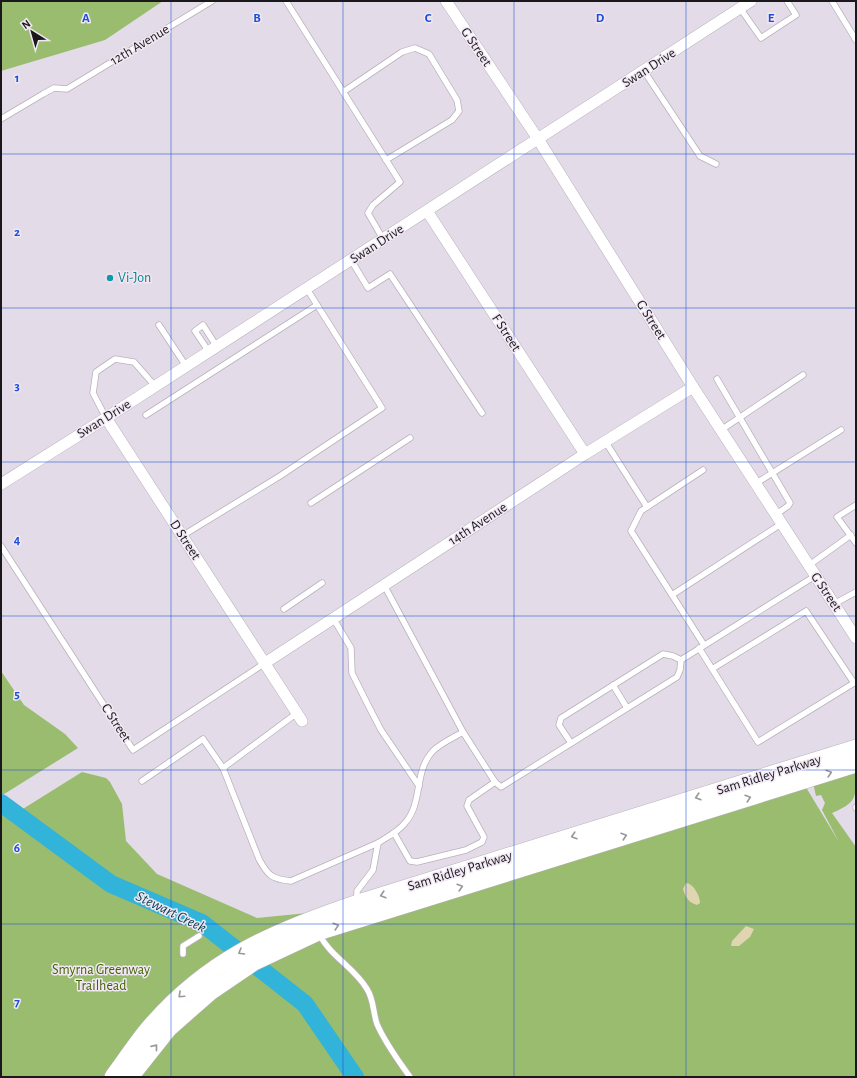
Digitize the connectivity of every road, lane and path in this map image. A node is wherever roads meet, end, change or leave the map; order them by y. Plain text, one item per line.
1 (212, 1) edge
2 (286, 1) edge
3 (446, 1) edge
4 (751, 1) edge
5 (787, 1) edge
6 (832, 1) edge
7 (740, 8) junction
8 (856, 40) edge
9 (644, 71) junction
10 (343, 92) junction
11 (1, 119) edge
12 (538, 140) junction
13 (386, 160) junction
14 (716, 164) dead end
15 (427, 211) junction
16 (383, 240) junction
17 (351, 260) junction
18 (307, 289) junction
19 (317, 305) junction
20 (159, 325) dead end
21 (186, 366) junction
22 (803, 375) dead end
23 (717, 379) dead end
24 (155, 386) junction
25 (693, 387) junction
26 (482, 413) dead end
27 (146, 415) dead end
28 (740, 417) junction
29 (106, 418) junction
30 (720, 430) junction
31 (841, 430) dead end
32 (410, 438) dead end
33 (605, 441) junction
34 (585, 454) junction
35 (703, 470) dead end
36 (773, 473) junction
37 (1, 484) edge
38 (755, 484) junction
39 (311, 503) dead end
40 (856, 505) edge
41 (647, 507) junction
42 (778, 519) junction
43 (182, 536) junction
44 (851, 536) junction
45 (856, 543) edge
46 (1, 546) edge
47 (808, 566) junction
48 (815, 576) junction
49 (322, 583) dead end
50 (384, 585) junction
51 (856, 592) edge
52 (672, 595) junction
53 (833, 604) junction
54 (284, 608) dead end
55 (333, 618) junction
56 (856, 638) edge
57 (702, 646) junction
58 (681, 660) junction
59 (265, 663) junction
60 (712, 669) junction
61 (613, 685) junction
62 (627, 708) junction
63 (300, 717) joint
64 (463, 732) junction
65 (571, 743) junction
66 (856, 748) edge
67 (856, 764) edge
68 (223, 768) junction
69 (142, 781) dead end
70 (495, 782) junction
71 (419, 786) junction
72 (394, 833) junction
73 (378, 843) junction
74 (360, 911) junction
75 (318, 932) junction
76 (199, 936) dead end
77 (183, 954) dead end
78 (113, 1077) edge
79 (130, 1077) edge
80 (410, 1077) edge

1 - 11 lane, 12th Avenue
2 - 10 lane
3 - 12 street, G Street
4 - 7 street, Swan Drive
5 - 7 lane
6 - 8 lane
7 - 9 street, Swan Drive
9 - 12 street, Swan Drive
9 - 14 lane
10 - 13 lane
10 - 13 lane
12 - 15 street, Swan Drive
12 - 25 street, G Street
13 - 16 lane
15 - 16 street, Swan Drive
15 - 34 street, F Street
16 - 17 street, Swan Drive
17 - 18 street, Swan Drive
17 - 26 lane
18 - 19 lane
18 - 21 street, Swan Drive
19 - 27 lane
19 - 43 lane
20 - 21 lane
21 - 24 street, Swan Drive
22 - 28 lane
23 - 28 lane
24 - 29 street, Swan Drive
24 - 29 lane
25 - 30 street, G Street
25 - 33 street, 14th Avenue
28 - 30 lane
28 - 36 lane
29 - 37 street, Swan Drive
29 - 43 street, D Street
30 - 38 street, G Street
31 - 36 lane
32 - 39 lane
33 - 34 street, 14th Avenue
33 - 41 lane
34 - 50 street, 14th Avenue
35 - 41 lane
36 - 38 lane
36 - 42 lane
38 - 42 street, G Street
40 - 44 lane
41 - 52 lane
42 - 47 street, G Street
42 - 52 lane
43 - 59 street, D Street
44 - 45 lane
44 - 47 lane
46 - 59 lane, C Street
47 - 48 street, G Street
48 - 53 street, G Street
48 - 57 lane
49 - 54 lane
50 - 55 street, 14th Avenue
50 - 64 lane
51 - 53 lane
52 - 57 lane
53 - 56 street, G Street
55 - 59 street, 14th Avenue
55 - 71 lane
57 - 58 lane
57 - 60 lane
58 - 61 lane
58 - 62 lane
59 - 63 street
60 - 60 lane
61 - 62 lane
61 - 65 lane
62 - 65 lane
63 - 68 lane
64 - 70 lane
64 - 71 lane
65 - 70 lane
66 -> 74 main road, Sam Ridley Parkway
74 -> 67 main road, Sam Ridley Parkway
68 - 69 lane
68 - 73 lane
70 - 72 lane
71 - 72 lane
72 - 73 lane
73 - 74 lane
75 -> 74 main road, Sam Ridley Parkway
74 -> 78 main road, Sam Ridley Parkway
79 -> 75 main road, Sam Ridley Parkway
75 - 80 lane
76 - 77 lane

